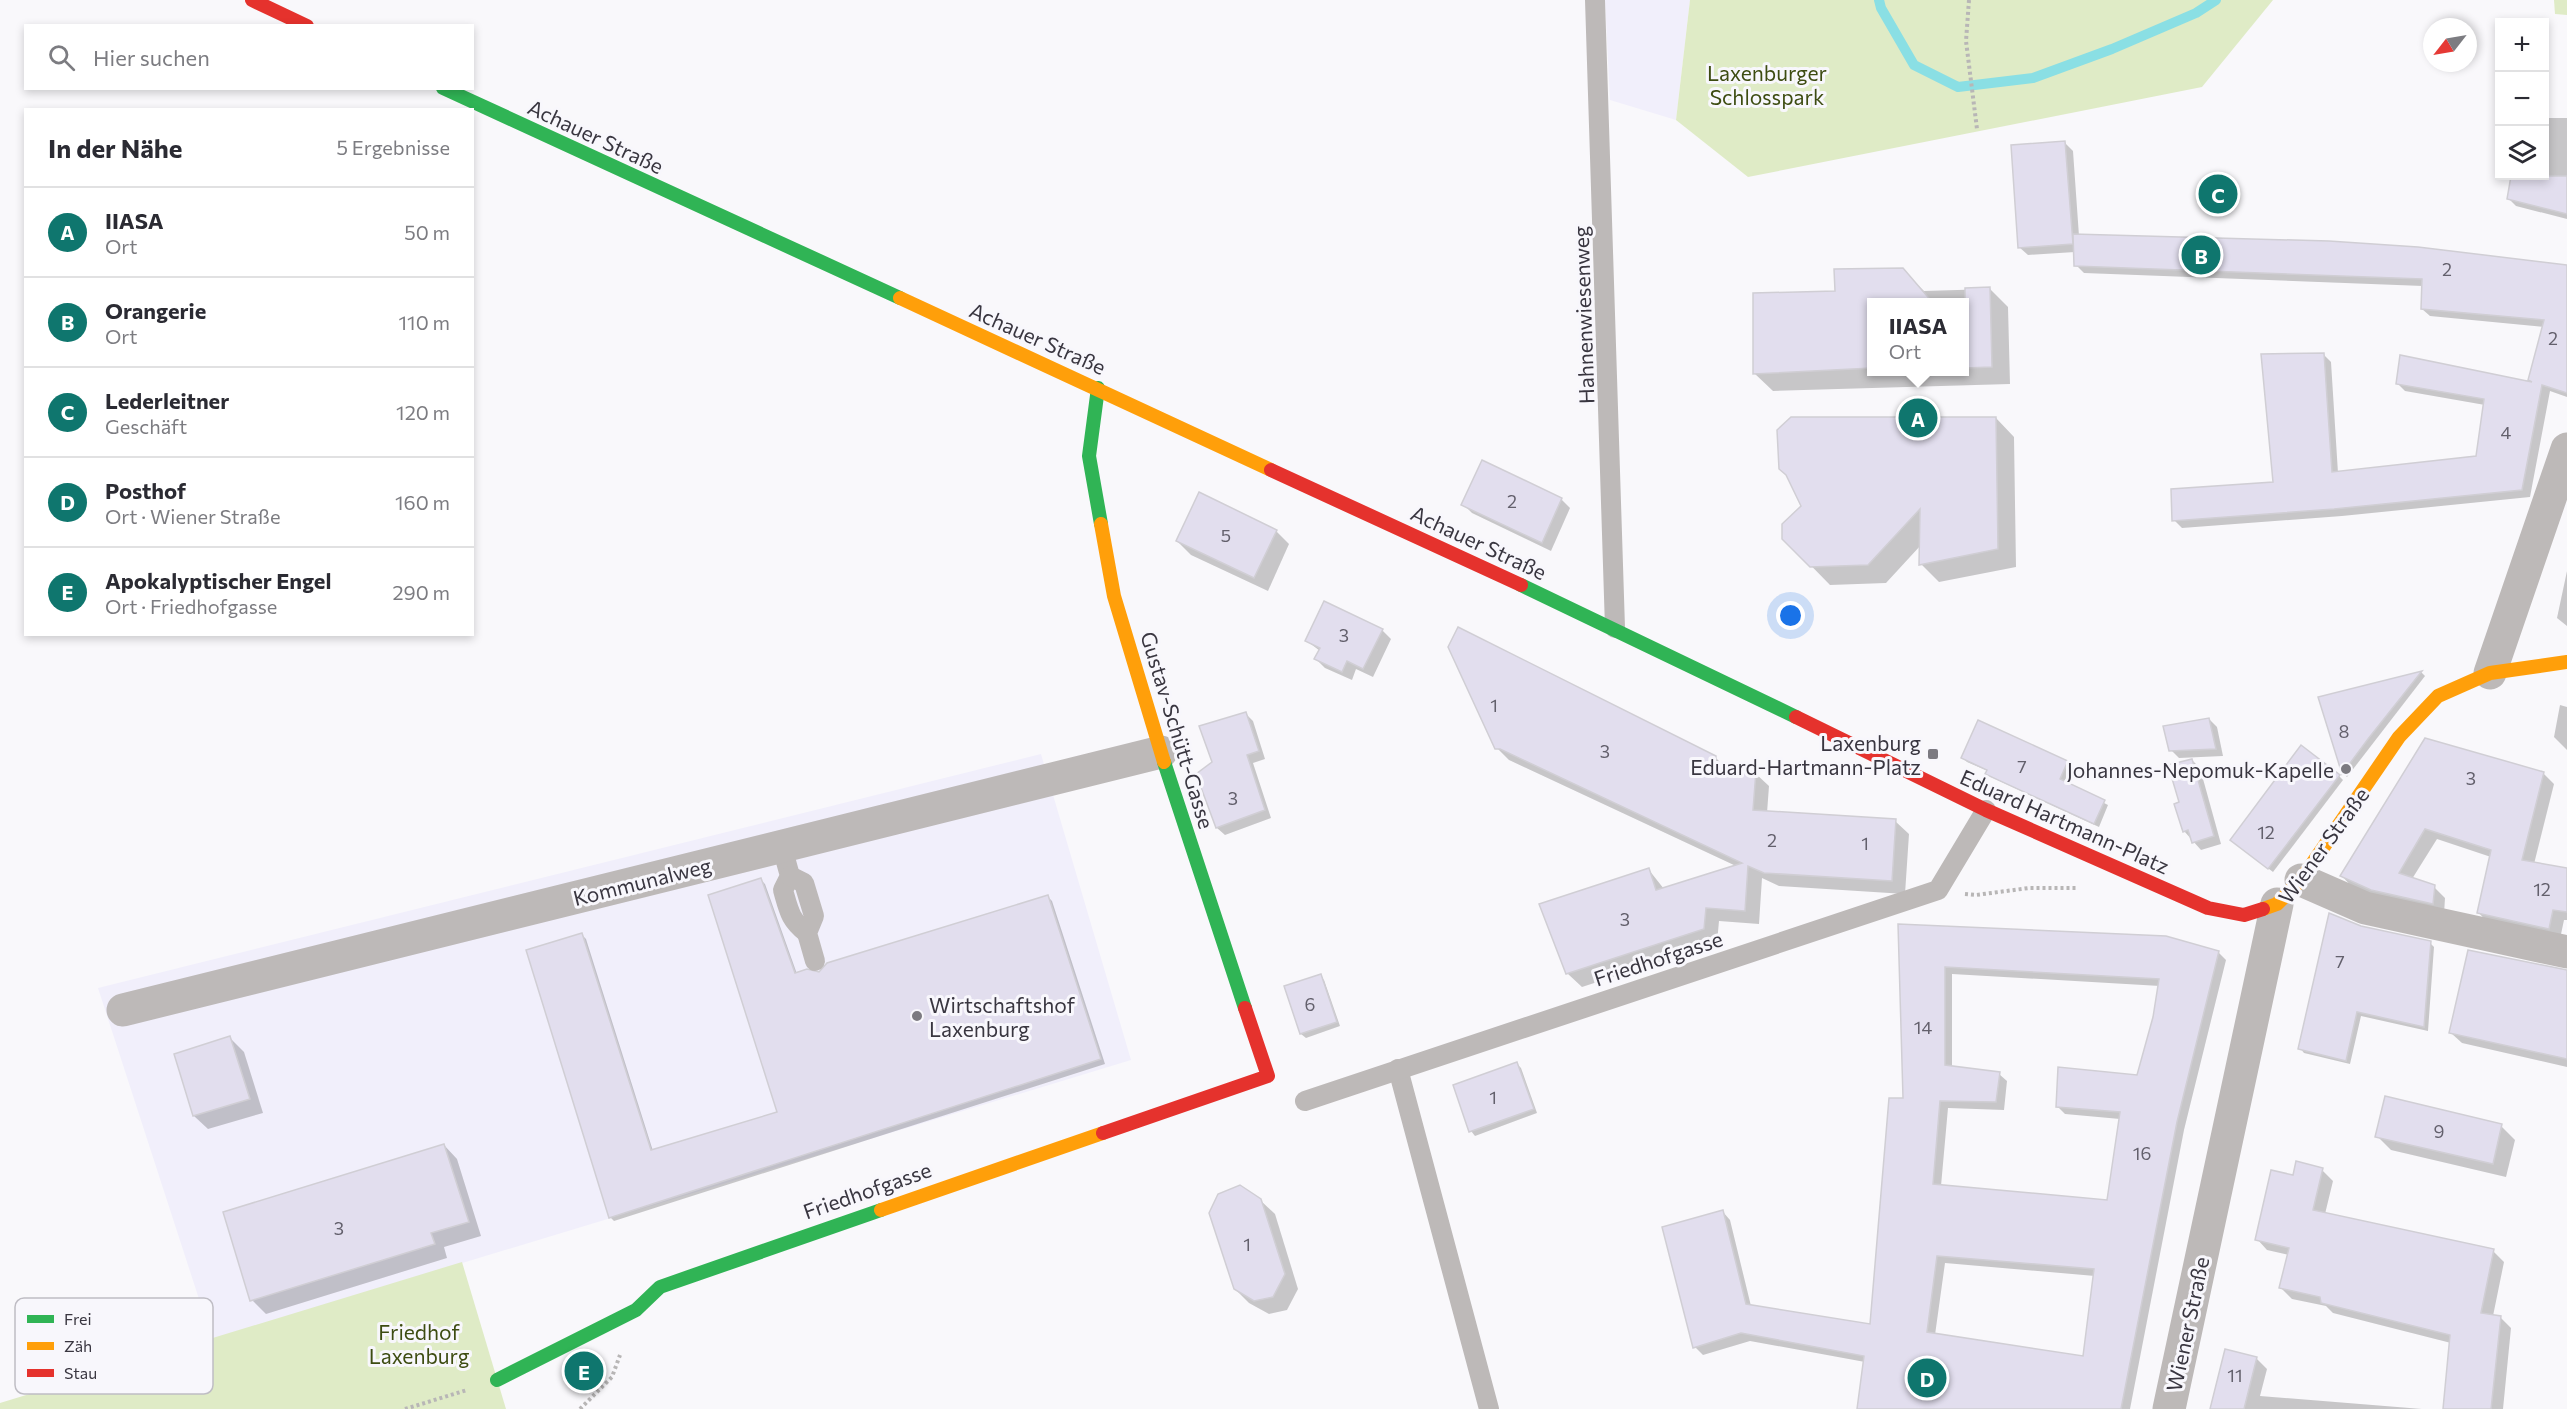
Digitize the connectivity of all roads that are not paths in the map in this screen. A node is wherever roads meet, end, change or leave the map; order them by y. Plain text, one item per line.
1 (252, 0) edge
2 (1595, 0) edge
3 (303, 24) edge
4 (447, 90) edge
5 (1098, 388) junction
6 (2567, 449) edge
7 (1615, 628) junction
8 (2567, 662) edge
9 (2490, 674) junction
10 (1161, 752) junction
11 (1986, 810) junction
12 (786, 861) junction
13 (2301, 880) junction
14 (2277, 904) junction
15 (2567, 952) edge
16 (815, 961) dead end
17 (123, 1010) dead end
18 (1398, 1069) junction
19 (1268, 1076) joint
20 (1305, 1101) dead end
21 (497, 1380) road end
22 (1489, 1409) edge
23 (2169, 1409) edge

1 - 3 street
2 - 7 lane, Hahnenwiesenweg
4 - 5 street, Achauer Straße
5 - 7 street, Achauer Straße
5 - 10 street, Gustav-Schütt-Gasse
6 - 9 street
7 - 11 street, Eduard Hartmann-Platz
8 - 9 street, Wiener Straße
9 - 13 street, Wiener Straße
10 - 12 street, Kommunalweg
10 - 19 street, Gustav-Schütt-Gasse
11 - 14 street, Eduard Hartmann-Platz
11 - 18 lane, Friedhofgasse
12 - 16 lane
12 - 17 street, Kommunalweg
13 - 14 street, Wiener Straße
13 - 15 street
14 - 23 street, Wiener Straße
18 - 20 lane, Friedhofgasse
18 - 22 lane
19 - 21 street, Friedhofgasse

